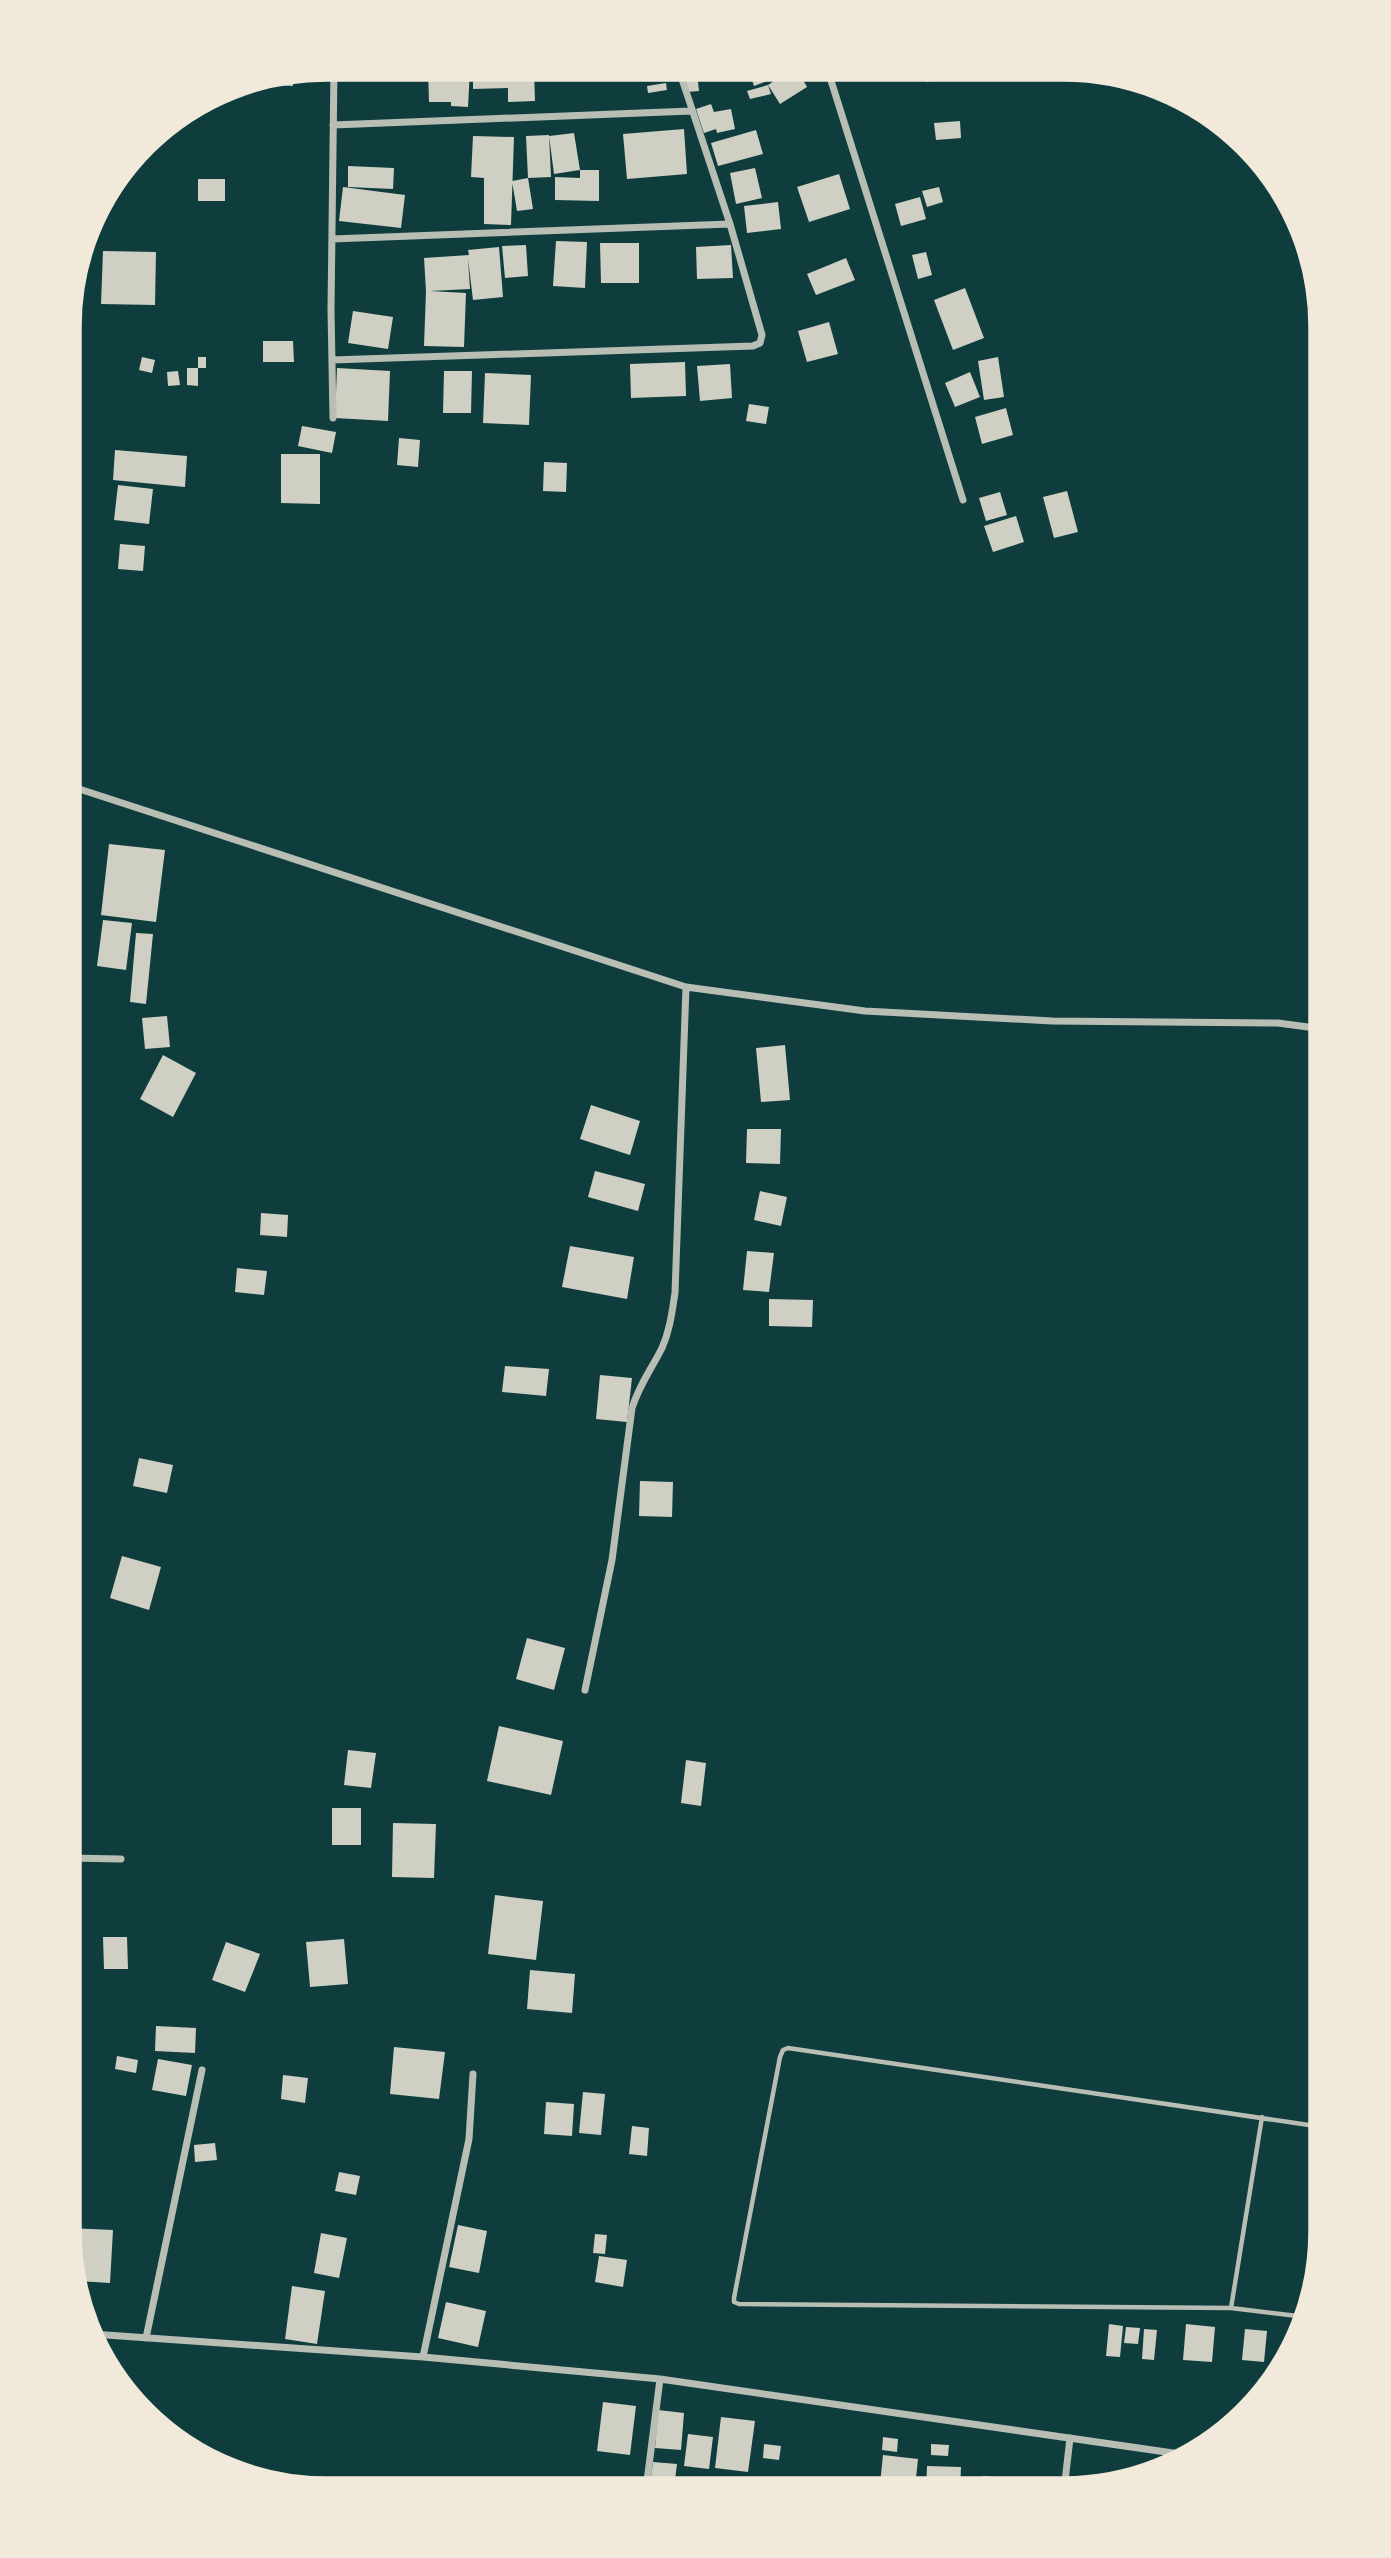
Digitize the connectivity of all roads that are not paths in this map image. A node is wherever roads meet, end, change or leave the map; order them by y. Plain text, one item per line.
1 (831, 80) edge
2 (334, 81) edge
3 (682, 81) edge
4 (691, 111) junction
5 (333, 125) junction
6 (730, 224) junction
7 (332, 239) junction
8 (331, 359) junction
9 (333, 418) dead end
10 (962, 500) dead end
11 (80, 789) edge
12 (686, 987) junction
13 (1310, 1027) edge
14 (585, 1690) dead end
15 (80, 1858) edge
16 (121, 1859) dead end
17 (202, 2070) dead end
18 (473, 2074) dead end
19 (1262, 2118) junction
20 (1310, 2125) edge
21 (1231, 2308) junction
22 (1295, 2317) edge
23 (103, 2335) edge
24 (146, 2338) junction
25 (423, 2357) junction
26 (660, 2379) junction
27 (1070, 2438) junction
28 (1172, 2453) edge
29 (647, 2478) edge
30 (1065, 2478) edge

1 - 10 street
2 - 5 street
3 - 4 street
4 - 5 street
4 - 6 street
5 - 7 street
6 - 7 street
6 - 8 street
7 - 8 street
8 - 9 street
11 - 12 street
12 - 13 street
12 - 14 street
15 - 16 street
17 - 24 street
18 - 25 street
19 - 20 lane
19 - 21 lane
19 - 21 lane
21 - 22 lane
23 - 24 street
24 - 25 street
25 - 26 street
26 - 27 street
26 - 29 street
27 - 28 street
27 - 30 street

